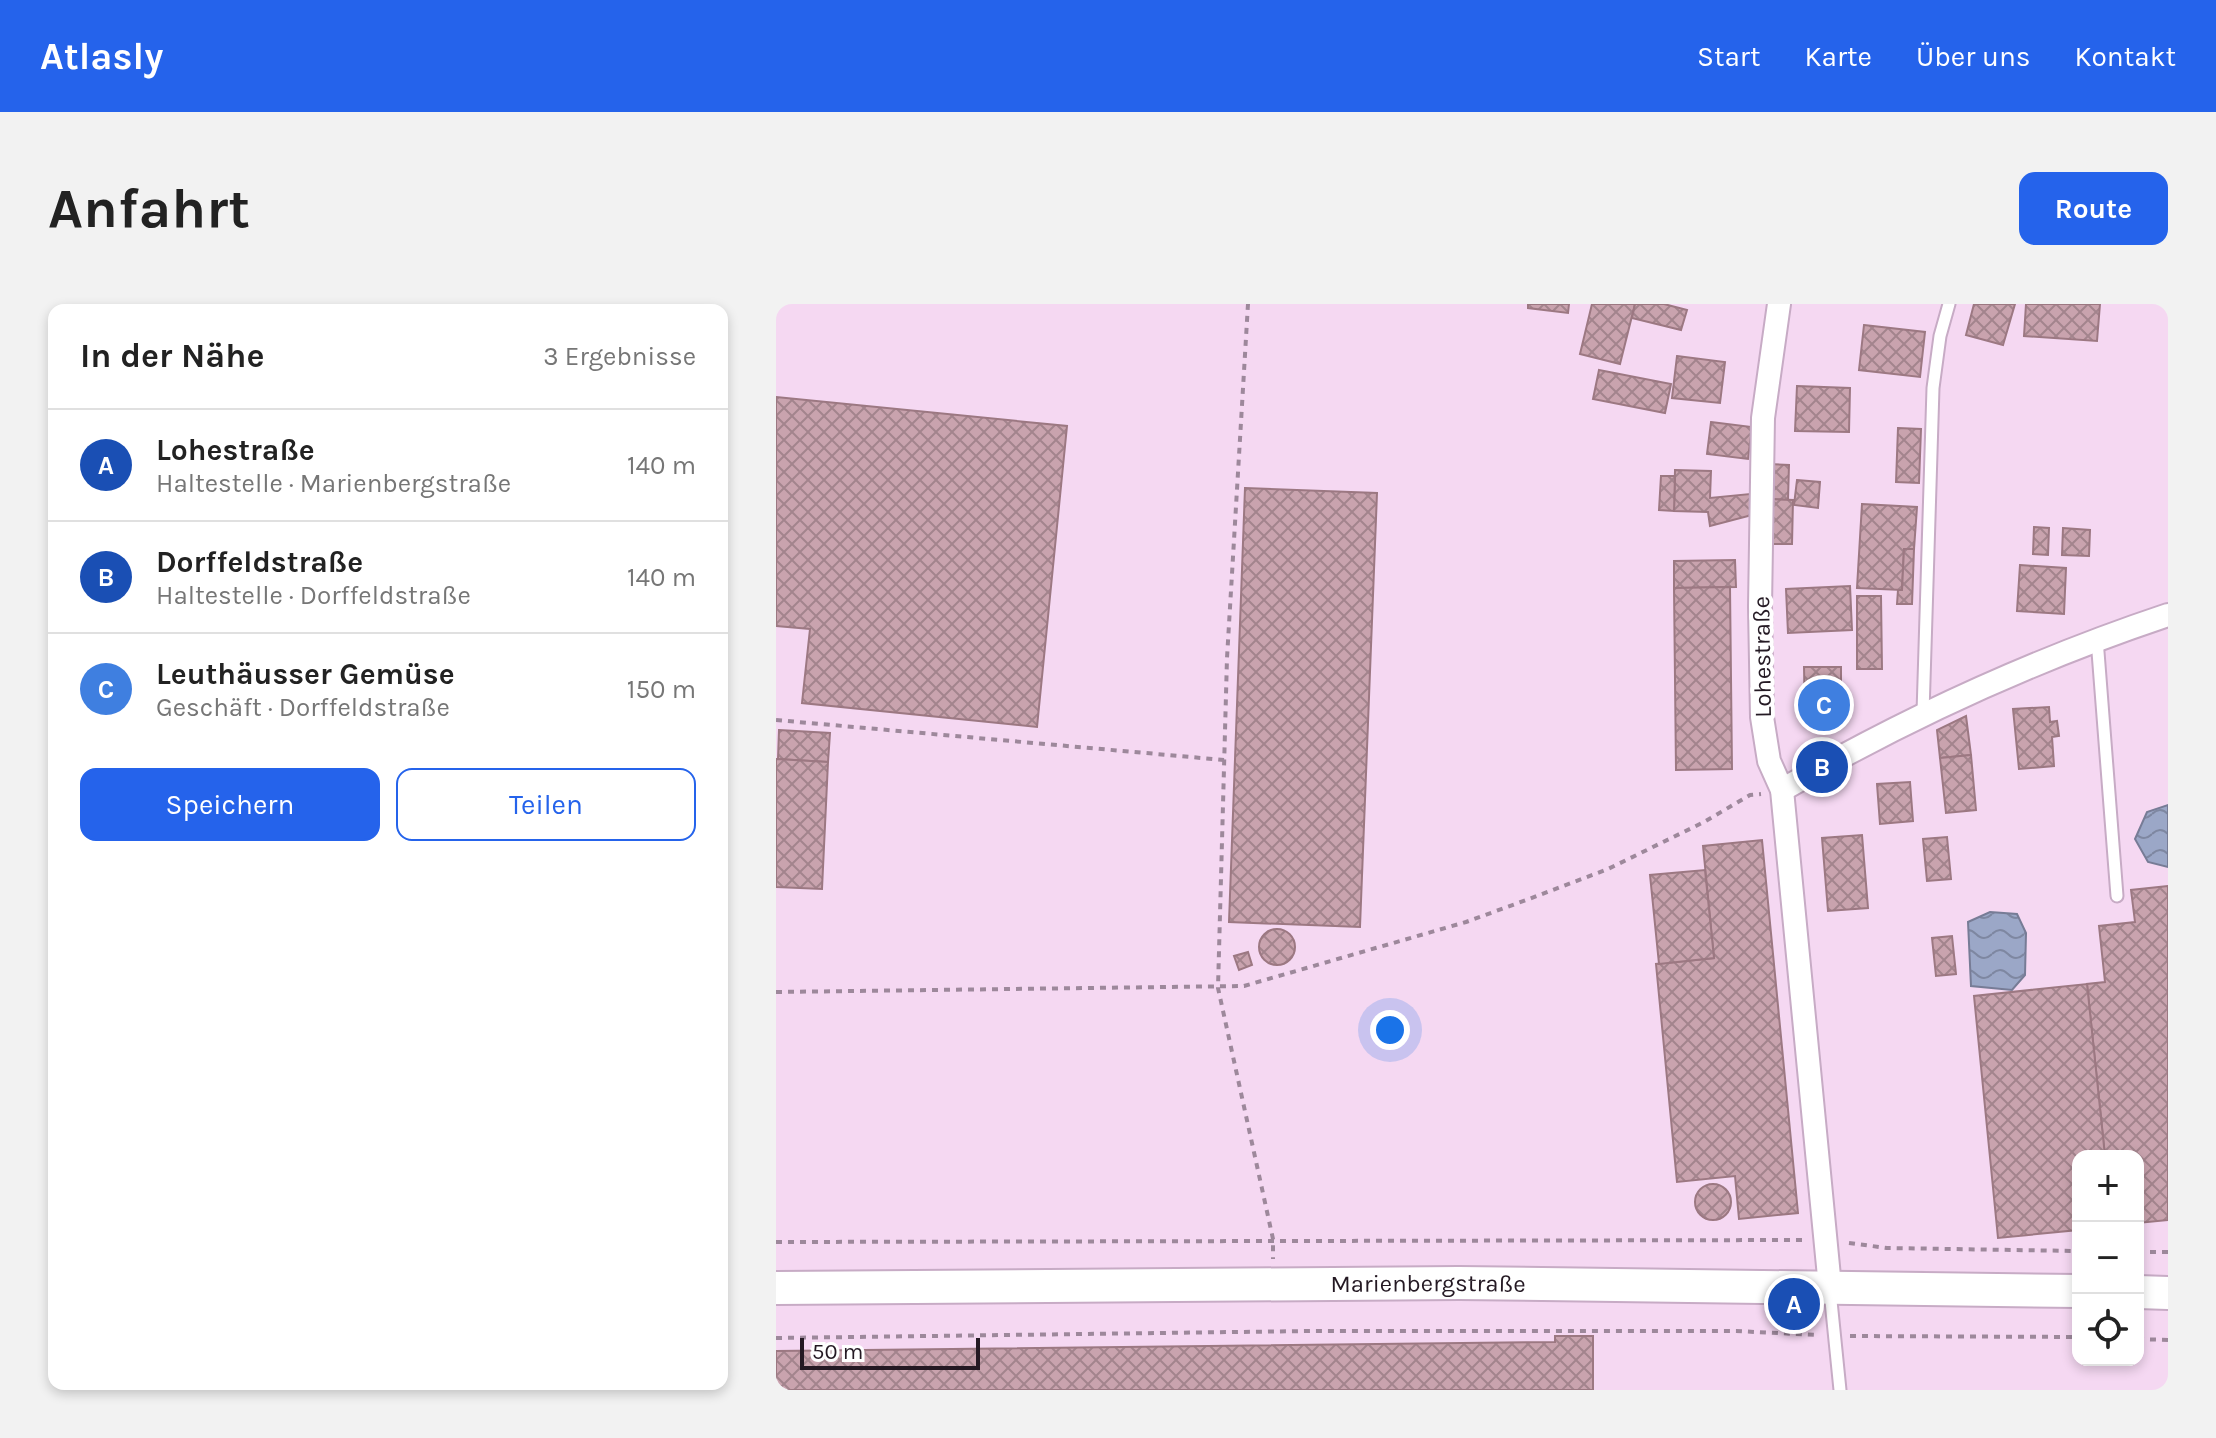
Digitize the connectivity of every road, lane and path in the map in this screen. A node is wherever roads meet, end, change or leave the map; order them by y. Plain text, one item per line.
1 (1248, 304) edge
2 (1779, 304) edge
3 (1949, 304) edge
4 (2168, 615) edge
5 (2097, 638) junction
6 (1923, 713) junction
7 (776, 720) edge
8 (1224, 760) junction
9 (1782, 790) junction
10 (2117, 896) dead end
11 (1218, 988) junction
12 (776, 992) edge
13 (1273, 1239) junction
14 (1826, 1240) junction
15 (776, 1242) edge
16 (2072, 1251) edge
17 (2144, 1252) edge
18 (2168, 1252) edge
19 (1274, 1283) junction
20 (1830, 1287) junction
21 (776, 1288) edge
22 (2072, 1291) edge
23 (2144, 1292) edge
24 (2168, 1293) edge
25 (1835, 1336) junction
26 (2072, 1337) edge
27 (776, 1338) edge
28 (2144, 1339) edge
29 (2168, 1340) edge
30 (1840, 1390) edge

1 - 8 path
2 - 9 street, Lohestraße
3 - 6 lane
4 - 5 street
5 - 6 street
5 - 10 lane
6 - 9 street
7 - 8 path
8 - 11 path
9 - 11 path
9 - 14 street, Lohestraße
11 - 12 path
11 - 13 path
13 - 14 path
13 - 15 path
13 - 19 path
14 - 16 path
14 - 20 street, Lohestraße
17 - 18 path
19 - 20 main road, Marienbergstraße
19 - 21 main road, Marienbergstraße
20 - 22 main road, Marienbergstraße
20 - 25 lane, Lohestraße
23 - 24 main road
25 - 26 path
25 - 27 path
25 - 30 lane, Lohestraße
28 - 29 path

